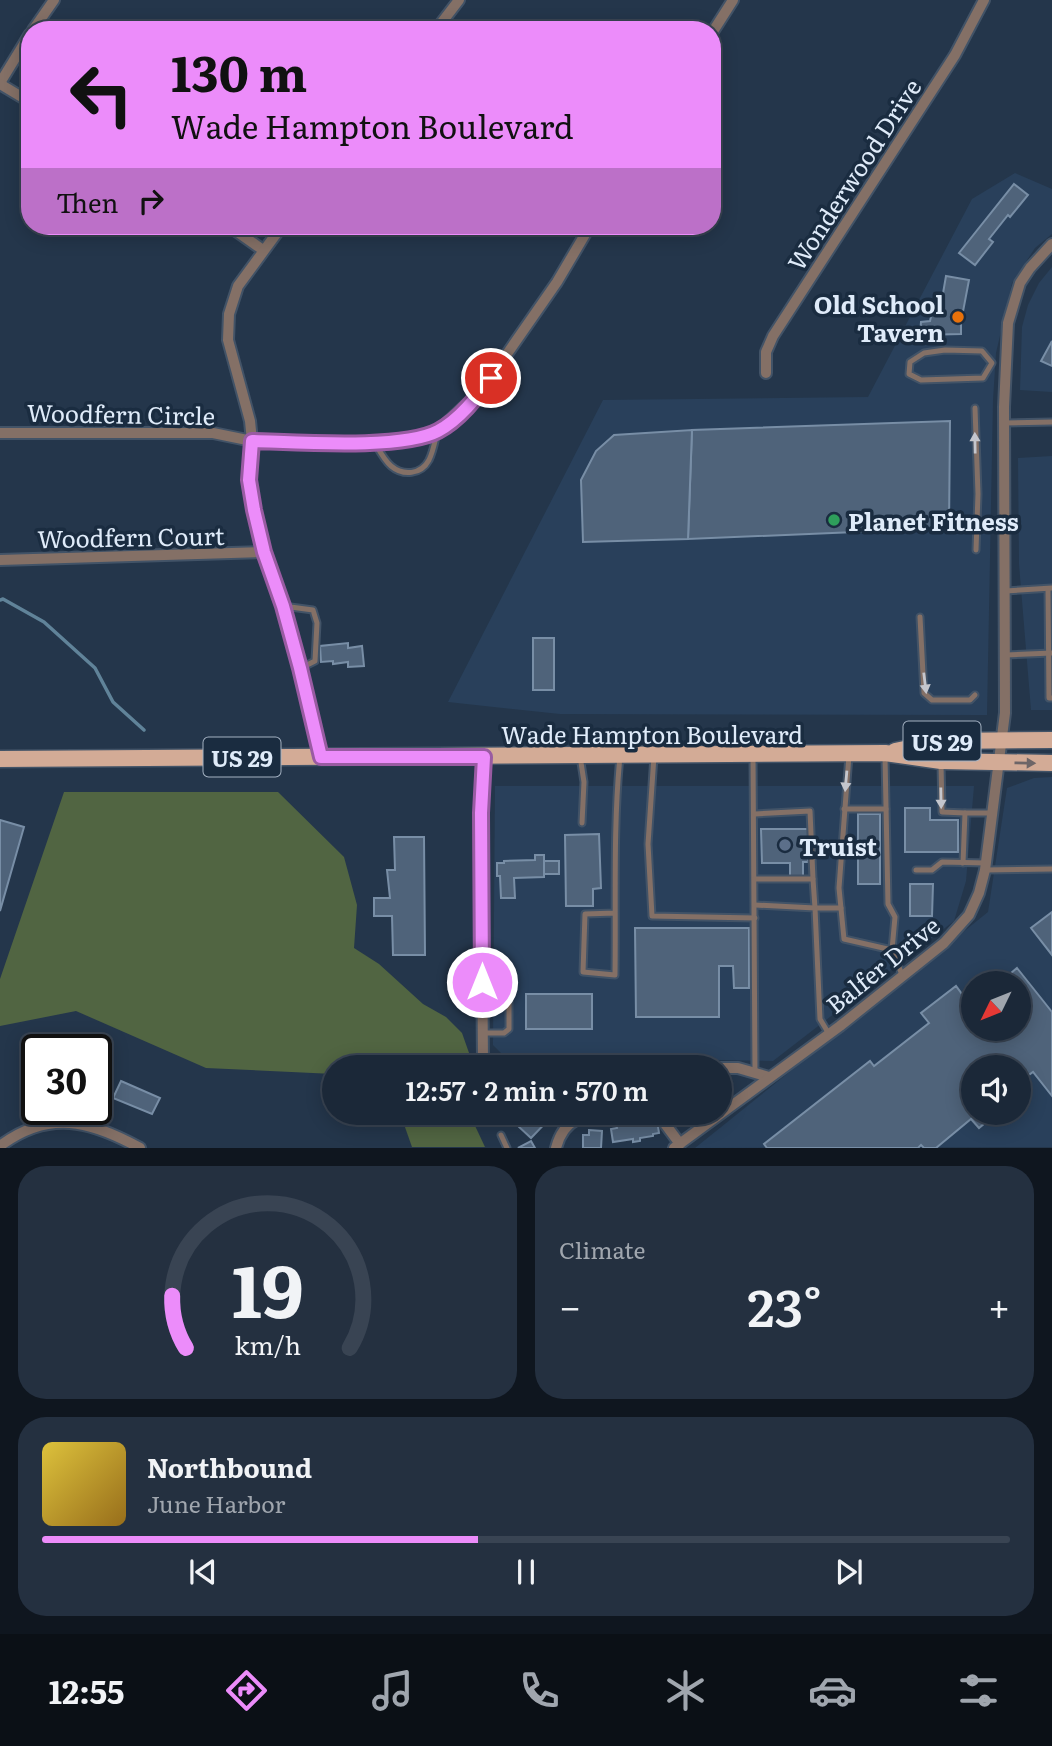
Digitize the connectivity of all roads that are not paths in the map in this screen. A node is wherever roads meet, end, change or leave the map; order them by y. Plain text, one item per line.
1 (54, 0) edge
2 (459, 0) edge
3 (733, 0) edge
4 (984, 0) edge
5 (39, 21) edge
6 (443, 21) edge
7 (720, 21) edge
8 (21, 48) edge
9 (0, 83) edge
10 (21, 96) edge
11 (242, 235) edge
12 (275, 235) edge
13 (582, 235) edge
14 (1052, 244) edge
15 (263, 250) junction
16 (1005, 361) junction
17 (992, 363) junction
18 (766, 373) dead end
19 (975, 408) dead end
20 (1052, 422) edge
21 (1004, 423) junction
22 (438, 431) junction
23 (0, 433) edge
24 (252, 441) junction
25 (374, 443) junction
26 (976, 550) dead end
27 (264, 552) junction
28 (0, 560) edge
29 (1050, 588) edge
30 (1005, 591) junction
31 (283, 606) junction
32 (920, 617) dead end
33 (1050, 653) edge
34 (1006, 655) junction
35 (300, 668) junction
36 (975, 695) dead end
37 (1052, 698) edge
38 (1052, 740) edge
39 (1001, 741) junction
40 (885, 753) junction
41 (849, 754) junction
42 (753, 755) junction
43 (620, 756) junction
44 (654, 756) junction
45 (321, 757) junction
46 (484, 757) junction
47 (580, 757) junction
48 (0, 759) edge
49 (941, 761) junction
50 (998, 762) junction
51 (1052, 763) edge
52 (844, 809) junction
53 (886, 809) junction
54 (965, 813) junction
55 (992, 813) junction
56 (754, 814) junction
57 (582, 823) dead end
58 (963, 863) junction
59 (986, 867) junction
60 (1052, 869) edge
61 (916, 870) dead end
62 (755, 879) junction
63 (813, 879) junction
64 (755, 905) junction
65 (815, 908) junction
66 (841, 908) junction
67 (615, 913) junction
68 (755, 918) junction
69 (892, 950) junction
70 (903, 977) junction
71 (482, 982) junction
72 (482, 1033) junction
73 (829, 1034) junction
74 (483, 1055) edge
75 (732, 1069) edge
76 (755, 1073) junction
77 (769, 1077) junction
78 (568, 1125) edge
79 (664, 1125) edge
80 (501, 1135) dead end
81 (0, 1146) edge
82 (677, 1146) edge
83 (140, 1147) edge
84 (507, 1147) edge
85 (556, 1147) edge

1 - 5 street
2 - 6 street
3 - 7 street
4 - 18 street, Wonderwood Drive
8 - 9 street
9 - 10 street
11 - 15 street
12 - 15 street
13 - 22 street
14 - 16 street, Balfer Drive
15 - 24 street
16 - 17 lane
16 - 21 street, Balfer Drive
17 - 17 lane
26 -> 19 lane
20 - 21 lane
21 - 30 street, Balfer Drive
22 - 25 street, Woodfern Circle
22 - 25 lane
23 - 24 street, Woodfern Circle
24 - 25 street, Woodfern Circle
24 - 27 street
27 - 28 street, Woodfern Court
27 - 31 street
29 - 30 lane
29 - 33 lane
30 - 34 street, Balfer Drive
31 - 35 street
31 - 35 lane
32 -> 36 lane
33 - 34 lane
33 - 37 lane
34 - 39 street, Balfer Drive
35 - 45 street
38 - 39 main road, Wade Hampton Boulevard / US 29
39 - 40 main road, Wade Hampton Boulevard / US 29
39 - 50 street, Balfer Drive
40 - 41 main road, Wade Hampton Boulevard / US 29
40 - 49 main road, Wade Hampton Boulevard / US 29
40 - 53 lane
41 - 42 main road, Wade Hampton Boulevard / US 29
41 -> 52 lane
42 - 44 main road, Wade Hampton Boulevard / US 29
42 - 56 lane
43 - 44 main road, Wade Hampton Boulevard / US 29
43 - 47 main road, Wade Hampton Boulevard / US 29
43 - 67 lane
44 - 68 lane
45 - 46 main road, Wade Hampton Boulevard / US 29
45 - 48 main road, Wade Hampton Boulevard / US 29
46 - 47 main road, Wade Hampton Boulevard / US 29
46 - 71 street
47 - 57 lane
49 - 50 main road, Wade Hampton Boulevard / US 29
49 -> 54 lane
50 -> 51 main road, Wade Hampton Boulevard / US 29
50 - 55 street, Balfer Drive
52 - 53 lane
52 - 66 lane
53 - 69 lane
54 - 55 lane
54 - 58 lane
55 - 59 street, Balfer Drive
56 - 62 lane
56 - 63 lane
58 - 59 lane
58 - 61 lane
59 - 60 lane
59 - 70 street, Balfer Drive
62 - 63 lane
62 - 64 lane
63 - 65 lane
64 - 65 lane
64 - 68 lane
65 - 66 lane
65 - 73 lane
66 - 69 lane
67 - 67 lane
68 - 76 lane
69 - 70 lane
70 - 73 street, Balfer Drive
71 - 72 street
71 - 72 lane
72 - 74 street
73 - 77 street, Balfer Drive
75 - 76 street
76 - 77 street
77 - 82 street, Balfer Drive
78 - 85 street
79 - 82 street
80 - 84 lane
81 - 83 street

